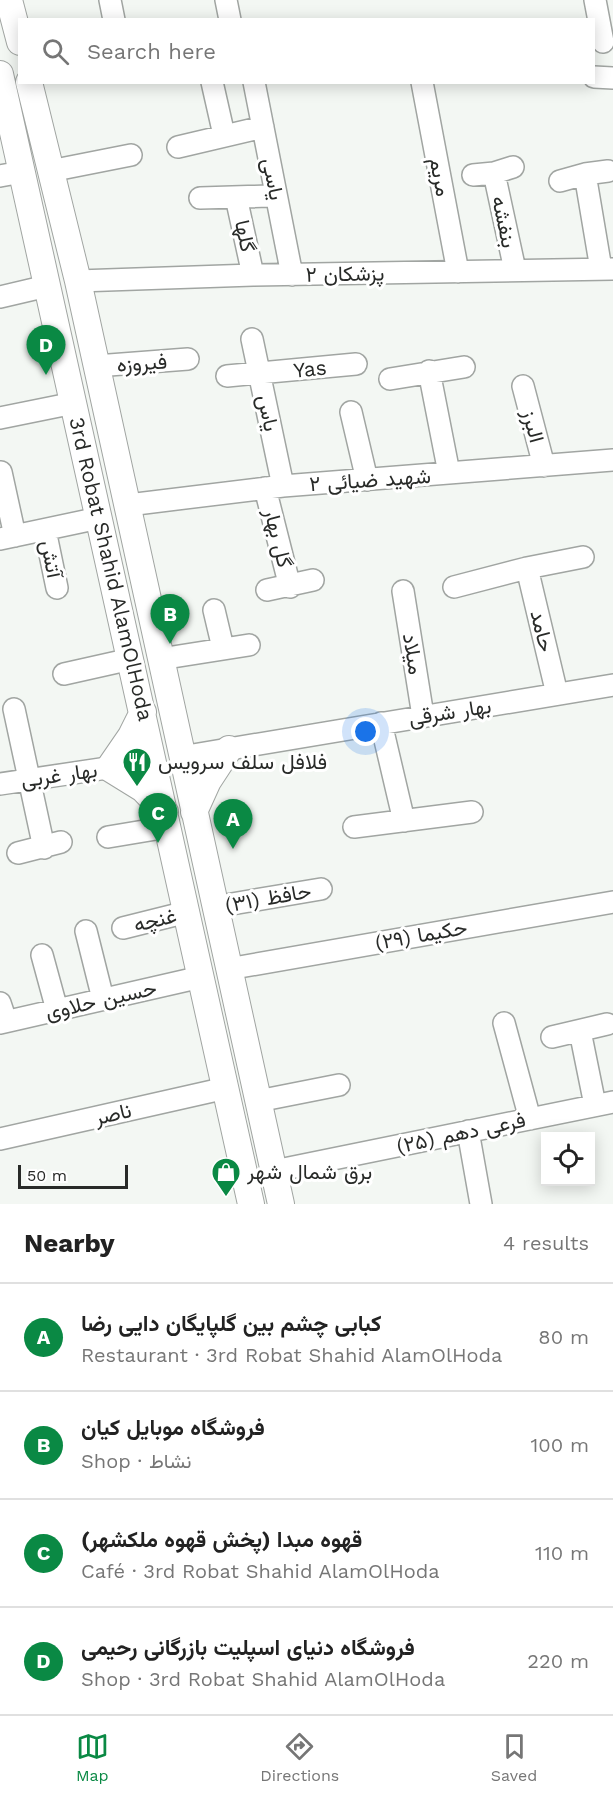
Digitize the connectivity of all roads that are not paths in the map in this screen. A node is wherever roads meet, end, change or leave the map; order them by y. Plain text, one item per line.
1 (9, 0) edge
2 (110, 0) edge
3 (226, 0) edge
4 (595, 0) edge
5 (114, 18) edge
6 (230, 18) edge
7 (18, 34) edge
8 (603, 42) dead end
9 (0, 74) edge
10 (595, 77) edge
11 (613, 78) edge
12 (29, 84) edge
13 (212, 84) edge
14 (254, 84) edge
15 (422, 84) edge
16 (263, 127) junction
17 (224, 135) junction
18 (178, 147) dead end
19 (131, 155) dead end
20 (50, 171) junction
21 (608, 171) dead end
22 (493, 172) dead end
23 (11, 174) edge
24 (585, 174) junction
25 (560, 181) dead end
26 (269, 196) dead end
27 (236, 197) junction
28 (200, 198) dead end
29 (607, 269) edge
30 (515, 270) junction
31 (458, 272) junction
32 (292, 274) junction
33 (253, 275) junction
34 (78, 281) junction
35 (47, 286) junction
36 (0, 297) edge
37 (54, 315) junction
38 (252, 339) dead end
39 (188, 359) dead end
40 (356, 364) dead end
41 (96, 366) junction
42 (464, 367) dead end
43 (429, 371) junction
44 (260, 374) junction
45 (227, 376) dead end
46 (390, 379) dead end
47 (523, 386) dead end
48 (76, 411) junction
49 (351, 412) dead end
50 (0, 418) edge
51 (114, 452) junction
52 (613, 460) edge
53 (544, 466) junction
54 (1, 472) edge
55 (449, 473) junction
56 (367, 480) junction
57 (274, 487) junction
58 (128, 505) junction
59 (99, 518) junction
60 (45, 530) junction
61 (7, 538) edge
62 (583, 557) dead end
63 (527, 568) junction
64 (313, 580) dead end
65 (290, 587) junction
66 (454, 587) dead end
67 (57, 588) dead end
68 (267, 590) dead end
69 (403, 591) dead end
70 (214, 610) dead end
71 (249, 645) dead end
72 (223, 648) junction
73 (131, 659) junction
74 (160, 659) junction
75 (64, 674) dead end
76 (613, 684) edge
77 (557, 694) junction
78 (15, 710) edge
79 (143, 712) junction
80 (423, 716) junction
81 (381, 723) junction
82 (230, 749) junction
83 (181, 757) junction
84 (154, 761) junction
85 (109, 768) junction
86 (28, 780) junction
87 (0, 784) edge
88 (194, 812) junction
89 (472, 812) dead end
90 (166, 820) junction
91 (404, 821) junction
92 (354, 827) dead end
93 (108, 837) dead end
94 (18, 853) dead end
95 (321, 889) dead end
96 (613, 902) edge
97 (214, 907) junction
98 (187, 912) junction
99 (123, 928) dead end
100 (86, 931) dead end
101 (42, 955) dead end
102 (228, 969) junction
103 (201, 977) junction
104 (103, 999) junction
105 (57, 1010) junction
106 (2, 1016) edge
107 (504, 1023) dead end
108 (607, 1024) dead end
109 (580, 1031) junction
110 (552, 1038) dead end
111 (339, 1085) dead end
112 (226, 1088) junction
113 (258, 1101) junction
114 (604, 1103) edge
115 (530, 1119) junction
116 (468, 1131) junction
117 (0, 1139) edge
118 (274, 1171) junction
119 (251, 1204) edge
120 (281, 1204) edge
121 (481, 1204) edge

1 - 7 main road
2 - 5 street
3 - 6 street
4 - 8 street
9 - 23 main road, 3rd Robat Shahid AlamOlHoda
10 - 11 street
12 - 20 main road, 3rd Robat Shahid AlamOlHoda
13 - 17 street
14 - 16 street, یاسی
15 - 31 street, مریم
16 - 17 street
16 - 32 street, یاسی
17 - 18 street
19 - 20 street
20 - 34 main road, 3rd Robat Shahid AlamOlHoda
21 - 24 street
22 - 30 street, بنفشه
23 - 35 main road, 3rd Robat Shahid AlamOlHoda
24 - 25 street
24 - 29 street
26 - 27 street, گلها
27 - 28 street, گلها
27 - 33 street, گلها
29 - 30 street, پزشکان ۲
30 - 31 street, پزشکان ۲
31 - 32 street, پزشکان ۲
32 - 33 street, پزشکان ۲
33 - 34 street, پزشکان ۲
34 - 41 main road, 3rd Robat Shahid AlamOlHoda
35 - 36 street
35 - 37 main road, 3rd Robat Shahid AlamOlHoda
37 - 41 main road
37 - 48 main road, 3rd Robat Shahid AlamOlHoda
38 - 44 street, یاس
39 - 41 street, فیروزه
40 - 44 street, Yas
41 - 51 main road, 3rd Robat Shahid AlamOlHoda
42 - 43 street
43 - 46 street
43 - 55 street
44 - 45 street, Yas
44 - 57 street, یاس
47 - 53 street, البرز
48 - 50 street
48 - 51 main road
48 - 59 main road, 3rd Robat Shahid AlamOlHoda
49 - 56 street
51 - 58 main road, 3rd Robat Shahid AlamOlHoda
52 - 53 street, شهید ضیائی ۲
53 - 55 street, شهید ضیائی ۲
54 - 61 street
55 - 56 street, شهید ضیائی ۲
56 - 57 street, شهید ضیائی ۲
57 - 58 street, شهید ضیائی ۲
57 - 65 street, گل بهار
58 - 74 main road, 3rd Robat Shahid AlamOlHoda
59 - 60 street
59 - 73 main road, 3rd Robat Shahid AlamOlHoda
60 - 61 street
60 - 67 street, آتش
62 - 63 street
63 - 66 street
63 - 77 street, حامد
64 - 65 street
65 - 68 street
69 - 80 street, میلاد
70 - 72 street
71 - 72 street
72 - 74 street
73 - 75 street
73 - 79 main road, 3rd Robat Shahid AlamOlHoda
74 - 83 main road, 3rd Robat Shahid AlamOlHoda
76 - 77 street, بهار شرقی
77 - 80 street, بهار شرقی
78 - 86 street
79 - 84 main road, 3rd Robat Shahid AlamOlHoda
79 - 85 main road
80 - 81 street, بهار شرقی
81 - 82 street, بهار شرقی
81 - 91 street
82 - 83 street, بهار شرقی
82 - 88 main road
83 - 84 main road
83 - 88 main road, 3rd Robat Shahid AlamOlHoda
84 - 85 street, بهار غربی
84 - 90 main road, 3rd Robat Shahid AlamOlHoda
85 - 86 street, بهار غربی
85 - 90 main road
86 - 87 street, بهار غربی
86 - 94 street
88 - 97 main road, 3rd Robat Shahid AlamOlHoda
89 - 91 street
90 - 93 street
90 - 98 main road, 3rd Robat Shahid AlamOlHoda
91 - 92 street
95 - 97 street, حافظ (۳۱)
96 - 102 street, حکیما (۲۹)
97 - 102 main road, 3rd Robat Shahid AlamOlHoda
98 - 99 street, غنچه
98 - 103 main road, 3rd Robat Shahid AlamOlHoda
100 - 104 street
101 - 105 street
102 - 113 main road, 3rd Robat Shahid AlamOlHoda
103 - 104 street, حسین حلاوی
103 - 112 main road, 3rd Robat Shahid AlamOlHoda
104 - 105 street, حسین حلاوی
105 - 106 street, حسین حلاوی
107 - 115 street
108 - 109 street
109 - 110 street
109 - 114 street
111 - 113 street
112 - 117 street, ناصر
112 - 119 main road, 3rd Robat Shahid AlamOlHoda
113 - 118 main road, 3rd Robat Shahid AlamOlHoda
114 - 115 street, فرعی دهم (۲۵)
115 - 116 street, فرعی دهم (۲۵)
116 - 118 street, فرعی دهم (۲۵)
116 - 121 street
118 - 120 main road, 3rd Robat Shahid AlamOlHoda

